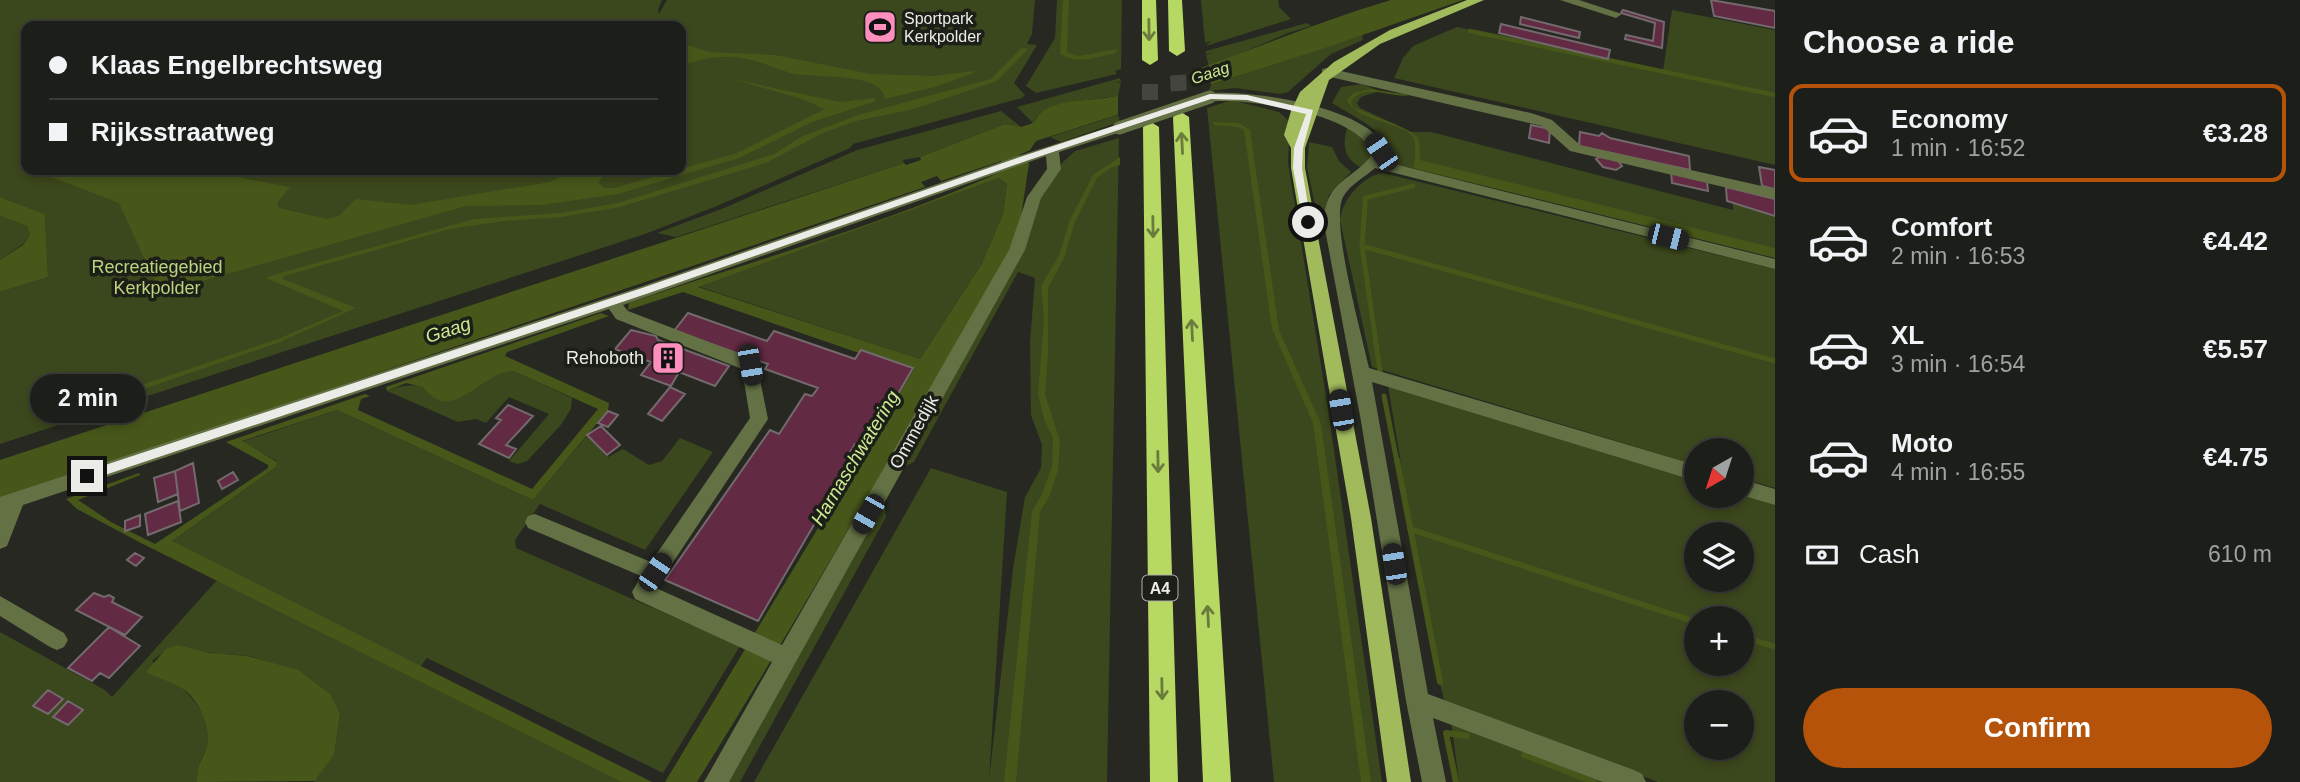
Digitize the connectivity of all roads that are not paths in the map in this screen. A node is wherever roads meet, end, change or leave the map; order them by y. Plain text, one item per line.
1 (1149, 0) edge
2 (1175, 0) edge
3 (1478, 0) edge
4 (1566, 0) edge
5 (1616, 14) dead end
6 (1177, 63) tunnel mouth
7 (1150, 72) tunnel mouth
8 (1325, 75) junction
9 (1180, 104) tunnel mouth
10 (1305, 111) junction
11 (1151, 114) tunnel mouth
12 (1052, 151) junction
13 (1376, 164) junction
14 (1775, 194) edge
15 (1775, 264) edge
16 (612, 302) junction
17 (1361, 372) junction
18 (1684, 469) edge
19 (1754, 491) edge
20 (1775, 497) edge
21 (8, 503) edge
22 (535, 522) dead end
23 (0, 540) edge
24 (655, 572) junction
25 (0, 605) edge
26 (57, 640) dead end
27 (782, 656) junction
28 (1417, 701) junction
29 (716, 782) edge
30 (1164, 782) edge
31 (1217, 782) edge
32 (1399, 782) edge
33 (1434, 782) edge
34 (1634, 782) edge

1 -> 7 highway
2 - 6 highway
3 - 8 main road
4 - 5 street
8 - 10 main road
8 - 14 street
31 -> 9 highway
10 - 12 street, bridge
10 - 13 street
10 - 32 main road
11 -> 30 highway, A4
12 - 16 street
12 - 27 street, Ommedijk
13 - 15 street
13 - 17 street
16 - 21 street
16 - 24 street
17 - 18 street
17 - 28 street
19 - 20 street
21 - 23 street
22 - 24 street
24 - 27 street
25 - 26 street
27 - 29 street, Ommedijk
28 - 33 street
28 - 34 street

